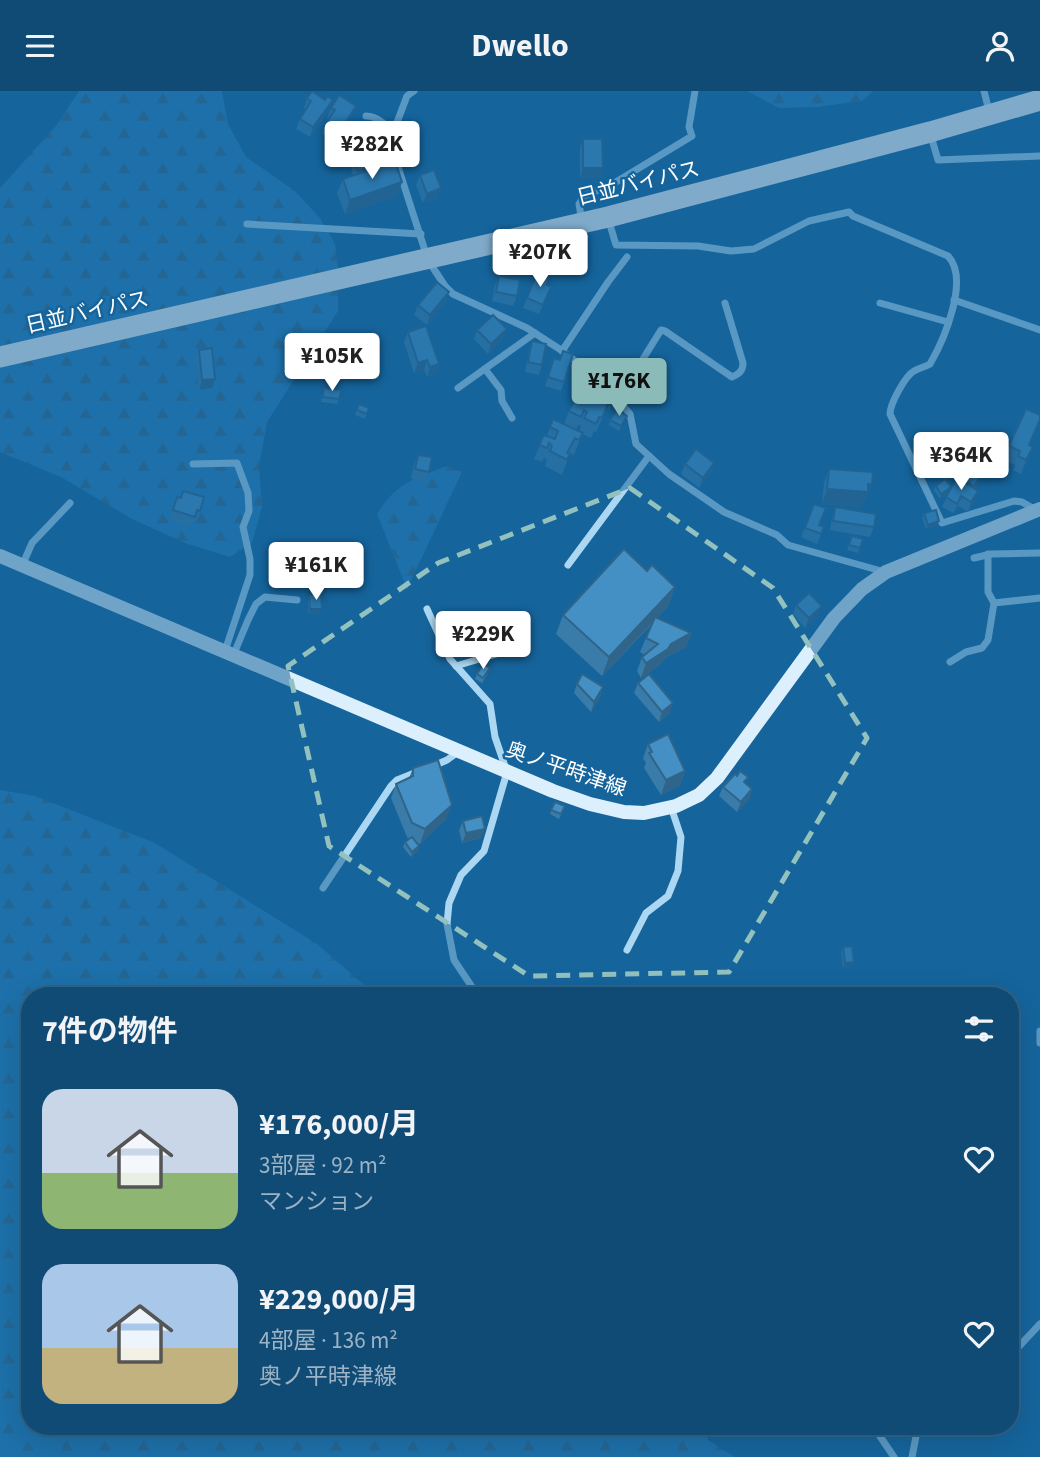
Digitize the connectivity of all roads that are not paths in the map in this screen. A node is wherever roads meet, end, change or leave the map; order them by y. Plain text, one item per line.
1 (414, 91) edge
2 (695, 91) edge
3 (984, 91) edge
4 (1040, 100) edge
5 (990, 115) junction
6 (366, 116) dead end
7 (930, 132) junction
8 (394, 134) junction
9 (1040, 156) edge
10 (608, 217) junction
11 (582, 222) junction
12 (247, 224) dead end
13 (421, 234) junction
14 (628, 257) dead end
15 (428, 260) junction
16 (954, 300) junction
17 (724, 303) dead end
18 (880, 303) dead end
19 (948, 322) junction
20 (1040, 330) edge
21 (535, 333) junction
22 (562, 351) junction
23 (0, 357) edge
24 (485, 369) junction
25 (458, 388) dead end
26 (618, 399) junction
27 (512, 418) dead end
28 (649, 456) junction
29 (193, 464) dead end
30 (70, 502) dead end
31 (1038, 510) edge
32 (1040, 553) edge
33 (988, 554) junction
34 (0, 556) edge
35 (974, 558) dead end
36 (568, 565) dead end
37 (22, 566) junction
38 (886, 572) junction
39 (1040, 598) edge
40 (298, 600) dead end
41 (994, 603) junction
42 (427, 609) dead end
43 (229, 654) junction
44 (496, 654) dead end
45 (950, 662) dead end
46 (456, 666) junction
47 (458, 752) junction
48 (507, 772) junction
49 (671, 807) junction
50 (323, 888) dead end
51 (627, 950) dead end
52 (472, 987) edge
53 (1040, 1031) edge
54 (1040, 1043) edge
55 (1040, 1324) edge
56 (1019, 1346) edge
57 (879, 1435) edge
58 (916, 1435) edge
59 (894, 1457) edge
60 (912, 1457) edge

1 - 8 street
2 - 11 street
3 - 5 street
4 - 5 highway, 日並バイパス
5 - 7 highway, 日並バイパス
6 - 8 street
7 - 9 street
7 - 10 highway, 日並バイパス
8 - 13 street
10 - 11 highway, 日並バイパス
10 - 16 street
11 - 15 highway, 日並バイパス
12 - 13 street
13 - 15 street
14 - 22 street
15 - 21 street
15 - 23 highway, 日並バイパス
16 - 19 street
16 - 20 street
17 - 26 street
18 - 19 street
19 - 31 street
21 - 22 street
21 - 24 street
22 - 26 street
24 - 25 street
24 - 27 street
26 - 28 street
28 - 36 street
28 - 38 street
29 - 43 street
30 - 37 street
31 - 38 main road, 奥ノ平時津線
32 - 33 street
33 - 35 street
33 - 41 street
34 - 37 main road, 奥ノ平時津線
37 - 43 main road, 奥ノ平時津線
38 - 49 main road, 奥ノ平時津線
39 - 41 street
40 - 43 street
41 - 45 street
42 - 46 street
43 - 47 main road, 奥ノ平時津線
44 - 46 street
46 - 48 street
47 - 48 main road, 奥ノ平時津線
47 - 50 street
48 - 49 main road, 奥ノ平時津線
48 - 52 street
49 - 51 street
53 - 54 street
55 - 56 street
57 - 59 street
58 - 60 street

